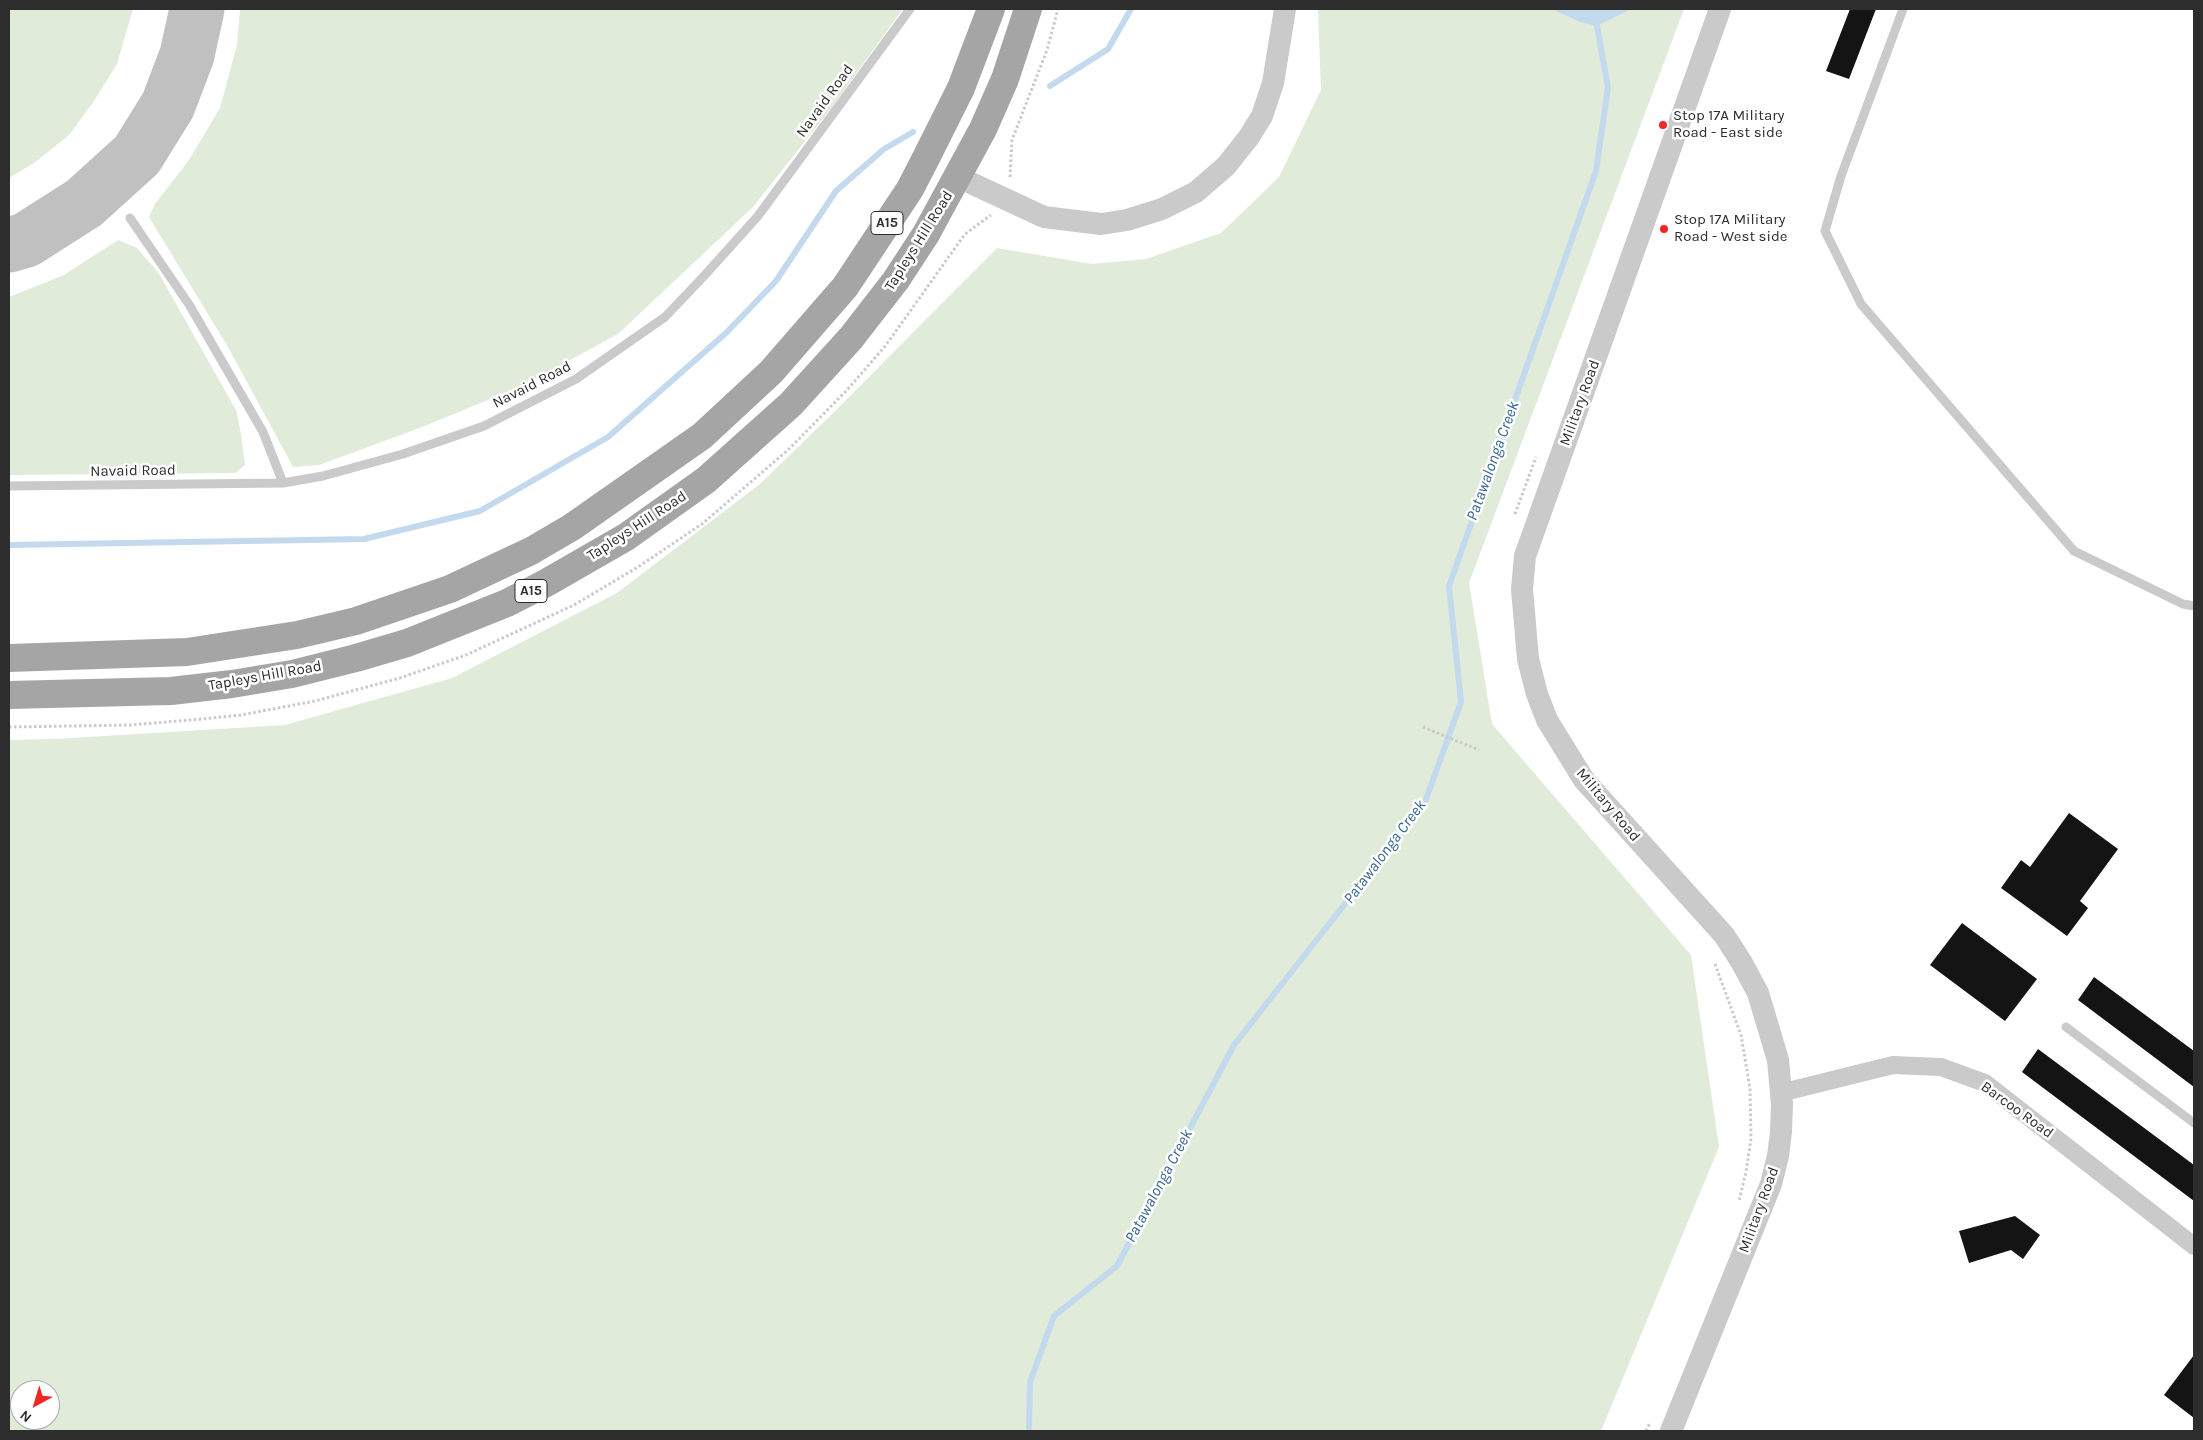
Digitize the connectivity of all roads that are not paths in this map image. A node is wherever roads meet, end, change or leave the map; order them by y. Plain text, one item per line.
1 (910, 9) edge
2 (991, 9) edge
3 (1028, 9) edge
4 (1285, 9) edge
5 (1720, 9) edge
6 (1904, 9) edge
7 (958, 177) junction
8 (130, 218) dead end
9 (845, 287) junction
10 (283, 483) junction
11 (9, 486) edge
12 (2194, 606) edge
13 (9, 658) edge
14 (9, 695) edge
15 (2066, 1028) dead end
16 (1780, 1093) junction
17 (2194, 1123) edge
18 (2194, 1246) edge
19 (1671, 1431) edge

1 - 10 lane, Navaid Road
2 - 9 main road, A15
3 - 7 main road, Tapleys Hill Road / A15
4 - 7 street
5 - 16 street, Military Road
6 - 12 lane
7 - 9 main road
7 - 14 main road, Tapleys Hill Road / A15
8 - 10 lane
9 - 13 main road, A15
10 - 11 lane, Navaid Road
15 - 17 lane
16 - 18 street, Barcoo Road
16 - 19 street, Military Road

